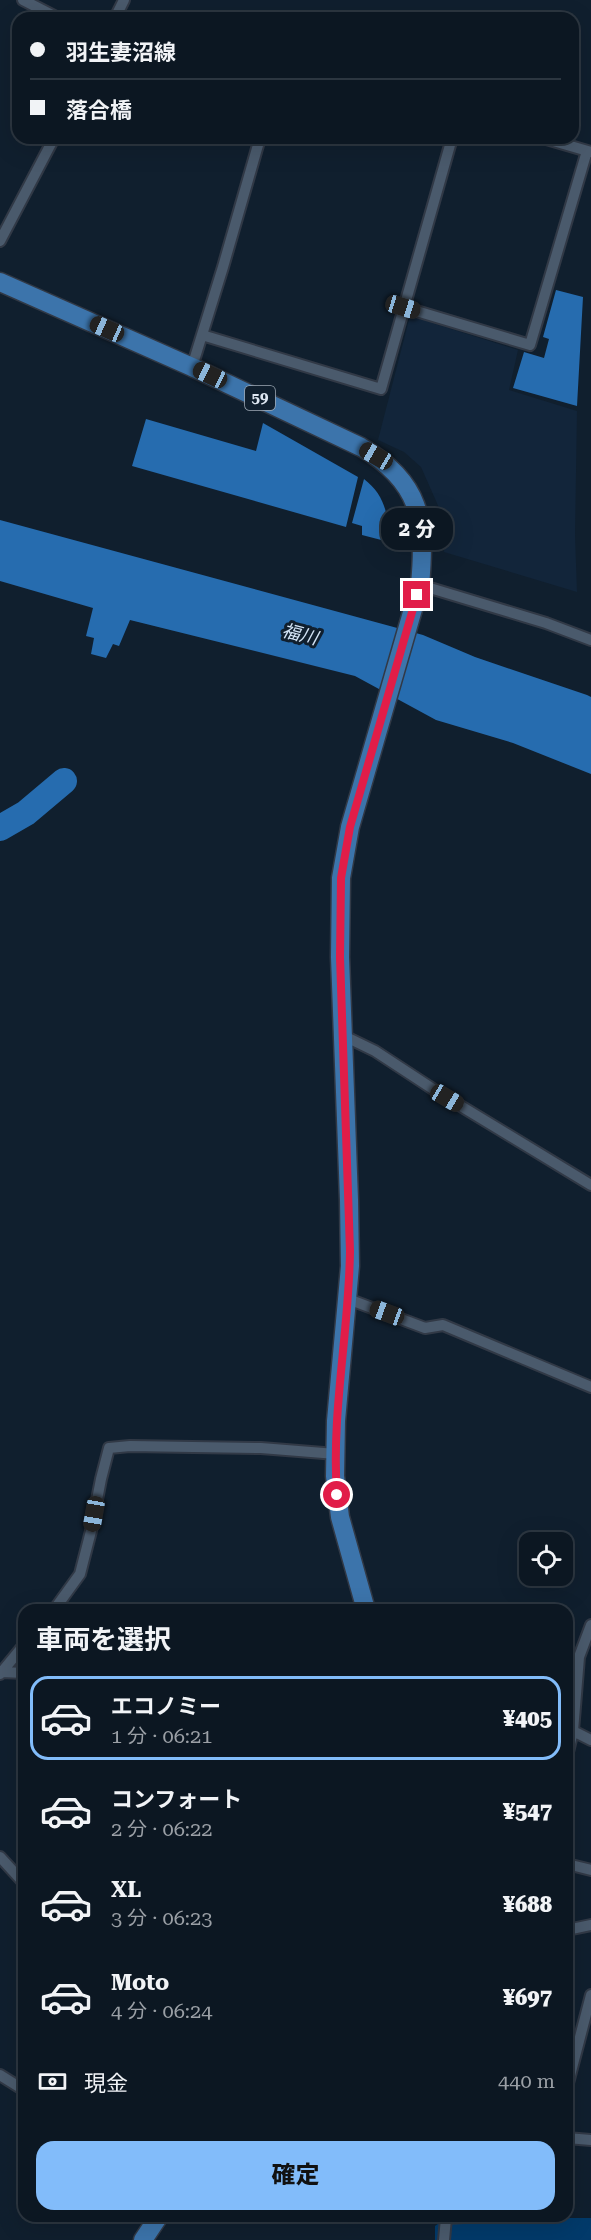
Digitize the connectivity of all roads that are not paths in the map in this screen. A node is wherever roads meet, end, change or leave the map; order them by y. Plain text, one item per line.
1 (23, 0) edge
2 (46, 12) edge
3 (51, 144) edge
4 (258, 144) edge
5 (450, 144) edge
6 (564, 144) edge
7 (589, 151) edge
8 (0, 241) edge
9 (0, 282) edge
10 (403, 307) junction
11 (202, 334) junction
12 (192, 367) junction
13 (418, 590) junction
14 (591, 640) edge
15 (344, 1036) junction
16 (591, 1185) edge
17 (348, 1299) junction
18 (591, 1387) edge
19 (336, 1454) junction
20 (58, 1604) edge
21 (364, 1604) edge
22 (591, 1624) edge
23 (18, 1652) edge
24 (1, 1673) edge
25 (18, 1673) edge
26 (573, 1706) edge
27 (573, 1732) edge
28 (591, 1740) edge
29 (0, 1857) edge
30 (573, 1866) edge
31 (591, 1870) edge
32 (18, 1876) edge
33 (591, 1925) edge
34 (573, 1929) edge
35 (591, 1995) edge
36 (573, 2064) edge
37 (0, 2075) edge
38 (18, 2086) edge
39 (573, 2138) edge
40 (591, 2140) edge
41 (155, 2222) edge
42 (446, 2222) edge
43 (143, 2240) edge
44 (444, 2240) edge

1 - 2 street
3 - 8 street
4 - 11 street
5 - 10 street
6 - 7 street
7 - 10 street
9 - 12 main road, 59
10 - 11 street
11 - 12 street
12 - 13 main road, 59
13 - 14 street
13 - 15 main road, 59
15 - 16 street
15 - 17 main road, 59
17 - 18 street
17 - 19 main road, 59
19 - 20 street
19 - 21 main road, 59
22 - 26 street
23 - 24 street
24 - 25 street
27 - 28 street
29 - 32 street
30 - 31 street
33 - 34 street
35 - 36 street
37 - 38 street
39 - 40 street
41 - 43 main road
42 - 44 street

